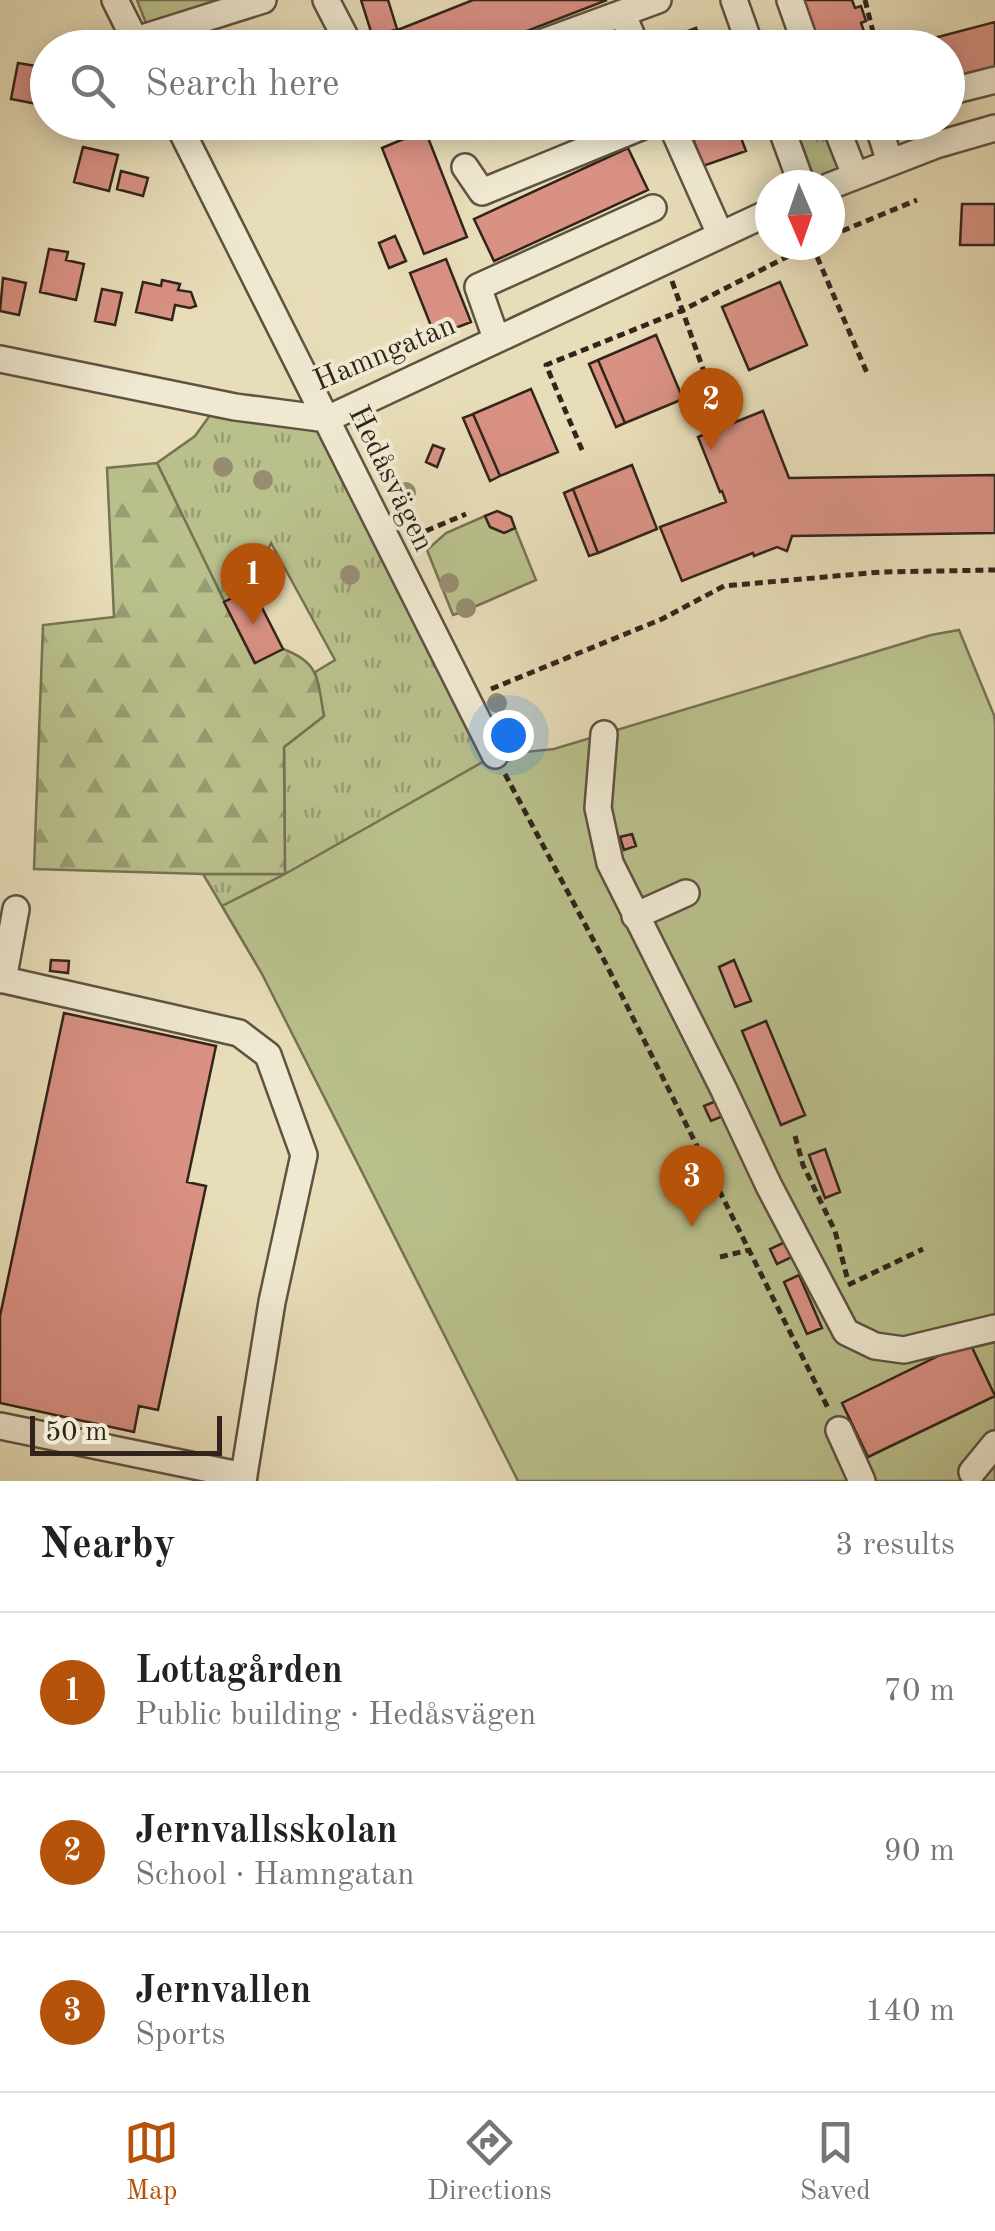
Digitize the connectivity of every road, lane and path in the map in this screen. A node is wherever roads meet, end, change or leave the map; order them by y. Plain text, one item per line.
1 (115, 0) edge
2 (263, 0) edge
3 (326, 0) edge
4 (658, 0) edge
5 (734, 0) edge
6 (790, 0) edge
7 (865, 0) edge
8 (622, 13) junction
9 (130, 30) edge
10 (177, 30) edge
11 (342, 30) edge
12 (576, 30) edge
13 (629, 30) edge
14 (745, 30) edge
15 (801, 30) edge
16 (872, 30) edge
17 (995, 80) edge
18 (965, 88) edge
19 (995, 128) edge
20 (965, 137) edge
21 (186, 140) edge
22 (609, 140) edge
23 (678, 140) edge
24 (786, 140) edge
25 (841, 140) edge
26 (883, 140) edge
27 (953, 140) edge
28 (890, 162) junction
29 (465, 166) dead end
30 (797, 170) edge
31 (855, 175) junction
32 (845, 179) edge
33 (916, 200) dead end
34 (654, 208) dead end
35 (755, 219) edge
36 (845, 230) edge
37 (720, 234) junction
38 (781, 260) edge
39 (818, 260) edge
40 (669, 274) dead end
41 (683, 310) junction
42 (496, 338) junction
43 (0, 358) edge
44 (867, 373) dead end
45 (715, 403) dead end
46 (327, 419) junction
47 (582, 450) dead end
48 (466, 514) dead end
49 (402, 541) dead end
50 (995, 570) edge
51 (466, 699) junction
52 (604, 734) dead end
53 (495, 755) joint
54 (686, 893) dead end
55 (16, 909) dead end
56 (635, 916) junction
57 (1, 979) edge
58 (795, 1136) dead end
59 (923, 1249) dead end
60 (750, 1250) junction
61 (720, 1257) dead end
62 (838, 1289) junction
63 (995, 1328) edge
64 (0, 1426) edge
65 (840, 1430) joint
66 (995, 1444) edge
67 (972, 1472) dead end
68 (243, 1479) edge
69 (862, 1481) edge

1 - 9 street
2 - 10 street
3 - 11 street
4 - 8 street
5 - 14 street
6 - 15 street
7 - 16 path
8 - 12 street
8 - 13 street
17 - 18 street
19 - 20 street
21 - 46 street, Hedåsvägen
22 - 29 street
23 - 37 street
24 - 30 street
25 - 31 street
26 - 28 street
27 - 28 street
28 - 31 street
31 - 32 street
33 - 36 path
34 - 42 street
35 - 37 street, Hamngatan
37 - 42 street, Hamngatan
38 - 41 path
39 - 44 path
40 - 41 path
41 - 45 path
41 - 47 path
42 - 46 street, Hamngatan
43 - 46 street, Hamngatan
46 - 51 street, Hedåsvägen
48 - 49 path
50 - 51 path
51 - 53 street, Hedåsvägen
52 - 56 street
53 - 60 path
54 - 56 street
55 - 57 street
56 - 62 street
57 - 68 street
58 - 62 path
59 - 62 path
60 - 61 path
60 - 65 path
62 - 63 street
64 - 68 street
65 - 69 street
66 - 67 street

